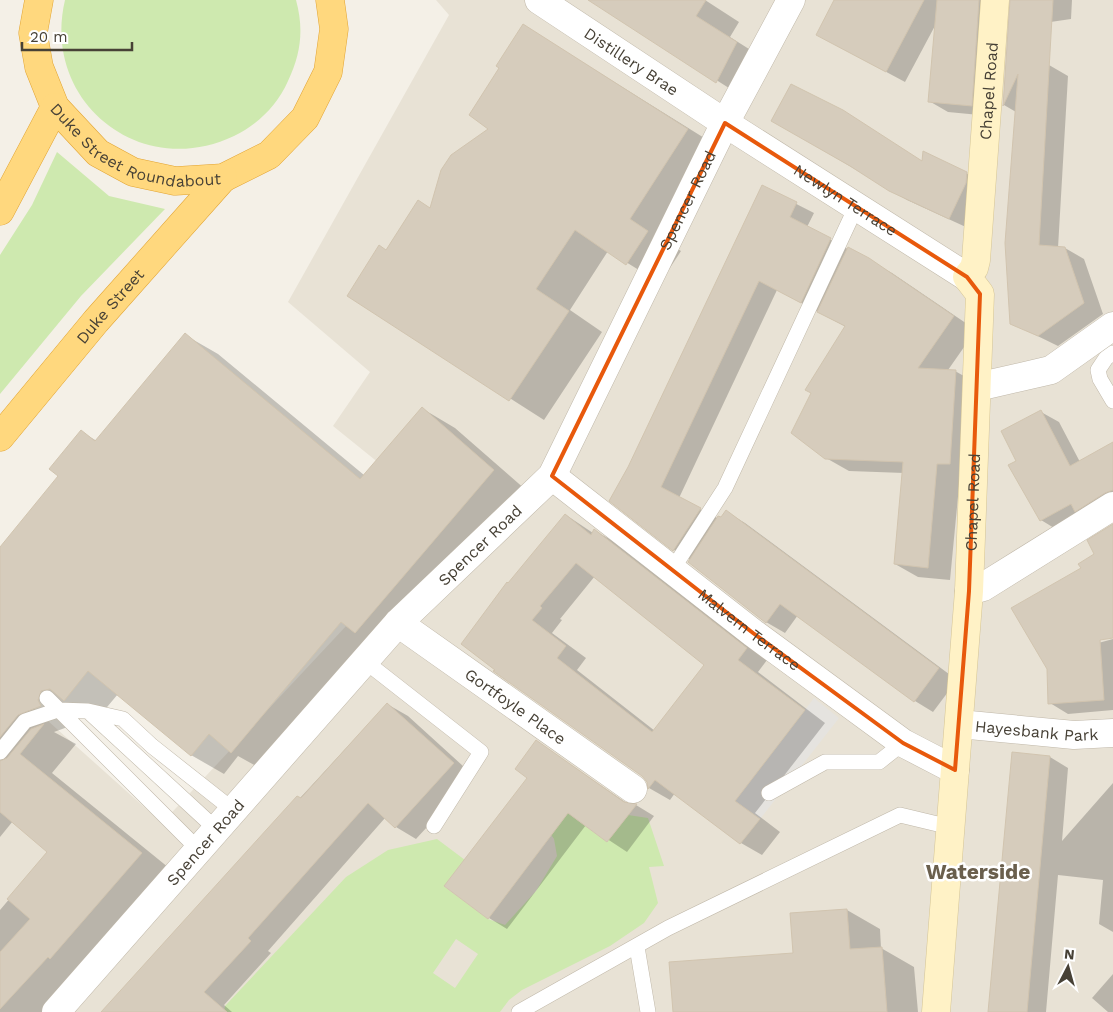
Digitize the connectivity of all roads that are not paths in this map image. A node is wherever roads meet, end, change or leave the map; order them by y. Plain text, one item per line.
1 (539, 0) edge
2 (791, 0) edge
3 (995, 0) edge
4 (37, 1) edge
5 (333, 4) edge
6 (55, 107) junction
7 (725, 123) junction
8 (223, 178) junction
9 (856, 207) junction
10 (0, 211) edge
11 (967, 277) junction
12 (1113, 326) edge
13 (1113, 353) edge
14 (976, 387) junction
15 (1113, 401) edge
16 (0, 437) edge
17 (552, 476) junction
18 (1113, 506) edge
19 (672, 570) junction
20 (969, 591) junction
21 (398, 623) junction
22 (366, 662) junction
23 (47, 698) dead end
24 (58, 710) junction
25 (88, 711) junction
26 (959, 724) junction
27 (1113, 733) edge
28 (903, 743) junction
29 (0, 752) edge
30 (955, 770) junction
31 (633, 789) dead end
32 (769, 793) dead end
33 (224, 820) junction
34 (434, 826) dead end
35 (950, 827) junction
36 (198, 850) junction
37 (637, 947) junction
38 (56, 1012) edge
39 (519, 1012) edge
40 (648, 1012) edge
41 (936, 1012) edge

1 - 7 street, Distillery Brae
2 - 7 street, Spencer Road
3 - 11 main road, Chapel Road
4 - 6 highway, Duke Street Roundabout
5 - 8 highway, Duke Street Roundabout
6 - 8 highway, Duke Street Roundabout
6 - 10 highway
7 - 9 street, Newlyn Terrace
7 - 17 street, Spencer Road
8 - 16 highway, Duke Street
9 - 11 street, Newlyn Terrace
9 - 19 lane
11 - 14 main road, Chapel Road
12 - 14 street
13 - 15 lane
14 - 20 main road, Chapel Road
17 - 19 street, Malvern Terrace
17 - 21 street, Spencer Road
18 - 20 street
19 - 28 street, Malvern Terrace
20 - 26 main road, Chapel Road
21 - 22 street, Spencer Road
21 - 31 street, Gortfoyle Place
22 - 33 street, Spencer Road
22 - 34 lane
23 - 24 lane
24 - 25 lane
24 - 29 lane
24 - 36 lane
25 - 33 lane
25 - 33 lane
26 - 27 street, Hayesbank Park
26 - 30 main road, Chapel Road
28 - 30 street, Malvern Terrace
28 - 32 lane
30 - 35 main road, Chapel Road
33 - 36 street, Spencer Road
35 - 37 lane
35 - 41 main road, Chapel Road
36 - 38 street, Spencer Road
37 - 39 lane
37 - 40 lane

